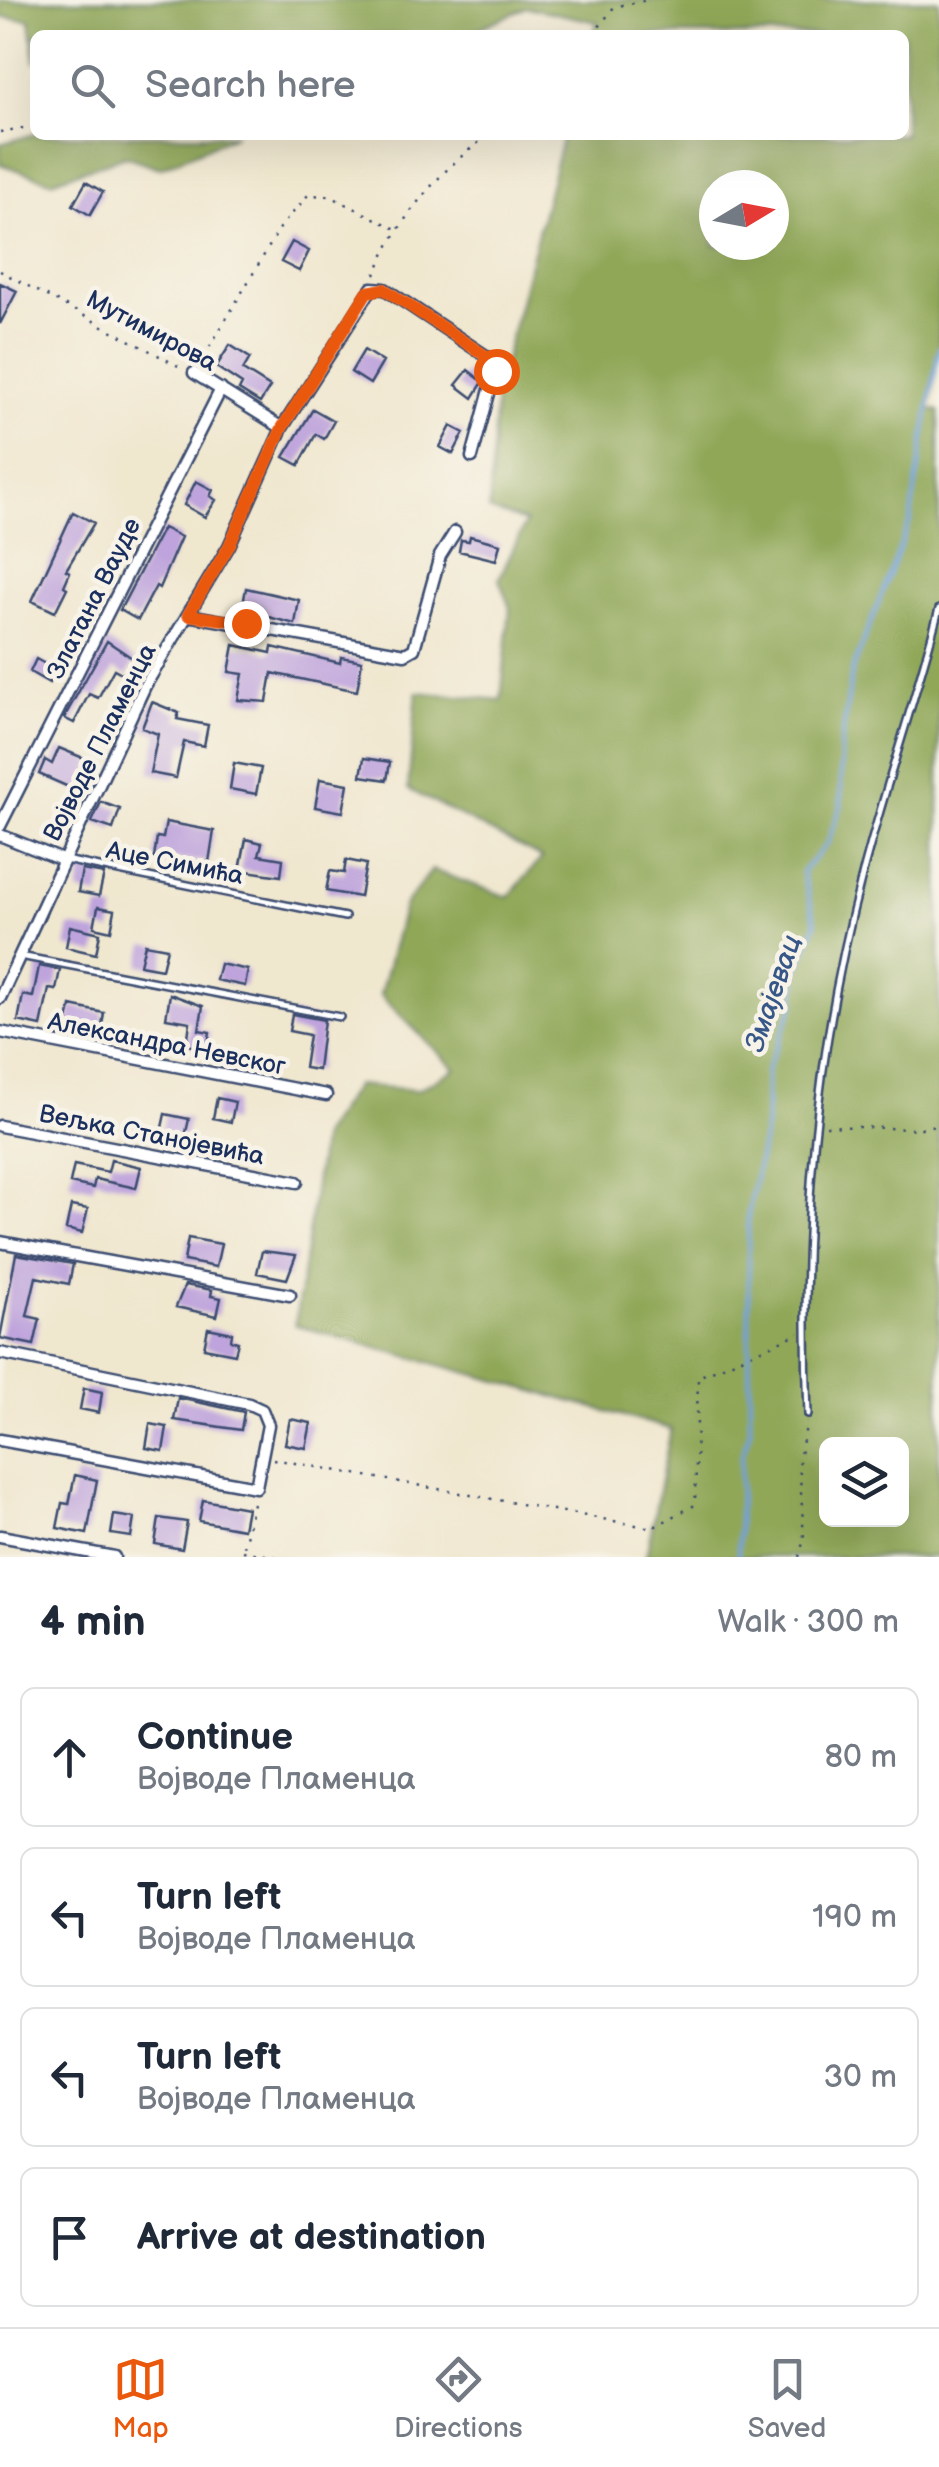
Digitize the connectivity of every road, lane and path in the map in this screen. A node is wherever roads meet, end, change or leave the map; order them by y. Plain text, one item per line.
1 (648, 0) edge
2 (597, 30) edge
3 (30, 127) edge
4 (0, 132) edge
5 (483, 140) edge
6 (400, 232) junction
7 (0, 271) edge
8 (372, 288) junction
9 (194, 374) junction
10 (221, 389) junction
11 (282, 428) junction
12 (472, 457) dead end
13 (455, 532) dead end
14 (939, 609) edge
15 (188, 615) junction
16 (0, 826) edge
17 (0, 835) edge
18 (62, 860) junction
19 (345, 917) dead end
20 (20, 956) junction
21 (0, 998) edge
22 (340, 1017) dead end
23 (0, 1032) edge
24 (326, 1095) dead end
25 (939, 1124) edge
26 (0, 1126) edge
27 (814, 1126) junction
28 (296, 1182) dead end
29 (0, 1242) edge
30 (290, 1295) dead end
31 (804, 1330) junction
32 (0, 1352) edge
33 (808, 1415) joint
34 (0, 1440) edge
35 (262, 1456) junction
36 (256, 1487) junction
37 (0, 1536) edge
38 (242, 1554) edge
39 (114, 1557) edge
40 (276, 1557) edge
41 (799, 1557) edge

1 - 2 path
3 - 4 path
5 - 6 path
6 - 8 path
6 - 9 path
7 - 9 path, Мутимирова
8 - 11 street, Војводе Пламенца
8 - 12 street
9 - 10 street, Мутимирова
10 - 11 street, Мутимирова
10 - 16 street, Златана Вауде
11 - 15 street, Војводе Пламенца
13 - 15 street
14 - 27 lane
15 - 18 street, Војводе Пламенца
17 - 18 street, Аце Симића
18 - 19 lane, Аце Симића
18 - 20 street, Војводе Пламенца
20 - 21 street, Војводе Пламенца
20 - 22 lane
23 - 24 street, Александра Невског
25 - 27 path
26 - 28 street, Вељка Станојевића
27 - 31 lane
29 - 30 street
31 - 33 lane
31 - 35 path
32 - 35 street
33 - 41 path
34 - 36 street
35 - 36 street
36 - 38 path
37 - 39 street
38 - 40 path

